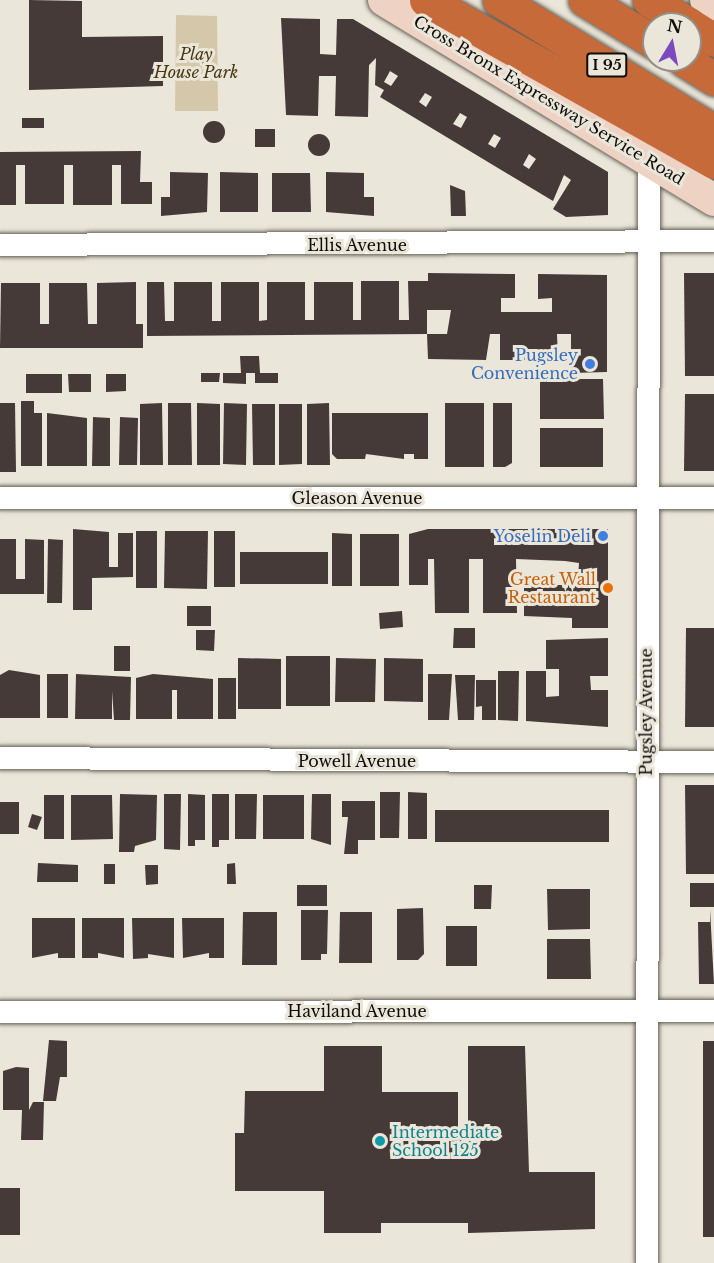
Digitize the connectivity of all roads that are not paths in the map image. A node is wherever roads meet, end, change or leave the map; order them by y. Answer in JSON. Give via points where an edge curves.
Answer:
{"nodes":[{"id":1,"x":384,"y":0,"type":"edge"},
{"id":2,"x":426,"y":0,"type":"edge"},
{"id":3,"x":499,"y":0,"type":"edge"},
{"id":4,"x":585,"y":0,"type":"edge"},
{"id":5,"x":649,"y":0,"type":"edge"},
{"id":6,"x":706,"y":0,"type":"edge"},
{"id":7,"x":714,"y":5,"type":"edge"},
{"id":8,"x":669,"y":12,"type":"edge"},
{"id":9,"x":642,"y":35,"type":"edge"},
{"id":10,"x":714,"y":131,"type":"edge"},
{"id":11,"x":649,"y":160,"type":"junction"},
{"id":12,"x":714,"y":162,"type":"edge"},
{"id":13,"x":714,"y":200,"type":"edge"},
{"id":14,"x":714,"y":241,"type":"edge"},
{"id":15,"x":646,"y":242,"type":"junction"},
{"id":16,"x":0,"y":246,"type":"edge"},
{"id":17,"x":0,"y":498,"type":"edge"},
{"id":18,"x":647,"y":498,"type":"junction"},
{"id":19,"x":714,"y":498,"type":"edge"},
{"id":20,"x":0,"y":758,"type":"edge"},
{"id":21,"x":714,"y":762,"type":"edge"},
{"id":22,"x":646,"y":763,"type":"junction"},
{"id":23,"x":647,"y":1011,"type":"junction"},
{"id":24,"x":714,"y":1011,"type":"edge"},
{"id":25,"x":0,"y":1012,"type":"edge"},
{"id":26,"x":647,"y":1263,"type":"edge"}],
"edges":[{"from":1,"to":11,"type":"main road","name":"Cross Bronx Expressway Service Road"},
{"from":2,"to":12,"type":"highway"},
{"from":3,"to":10,"type":"highway","number":"I 95"},
{"from":4,"to":9,"type":"highway","number":"I 95"},
{"from":5,"to":8,"type":"highway"},
{"from":6,"to":7,"type":"main road"},
{"from":11,"to":13,"type":"main road","name":"Cross Bronx Expressway Service Road"},
{"from":11,"to":15,"type":"street","name":"Pugsley Avenue"},
{"from":14,"to":15,"type":"street","name":"Ellis Avenue"},
{"from":15,"to":16,"type":"street","name":"Ellis Avenue"},
{"from":15,"to":18,"type":"street","name":"Pugsley Avenue"},
{"from":17,"to":18,"type":"street","name":"Gleason Avenue"},
{"from":18,"to":19,"type":"street","name":"Gleason Avenue"},
{"from":18,"to":22,"type":"street","name":"Pugsley Avenue"},
{"from":20,"to":22,"type":"street","name":"Powell Avenue"},
{"from":21,"to":22,"type":"street","name":"Powell Avenue"},
{"from":22,"to":23,"type":"street","name":"Pugsley Avenue"},
{"from":23,"to":24,"type":"street","name":"Haviland Avenue"},
{"from":23,"to":25,"type":"street","name":"Haviland Avenue"},
{"from":23,"to":26,"type":"street","name":"Pugsley Avenue"}]}
